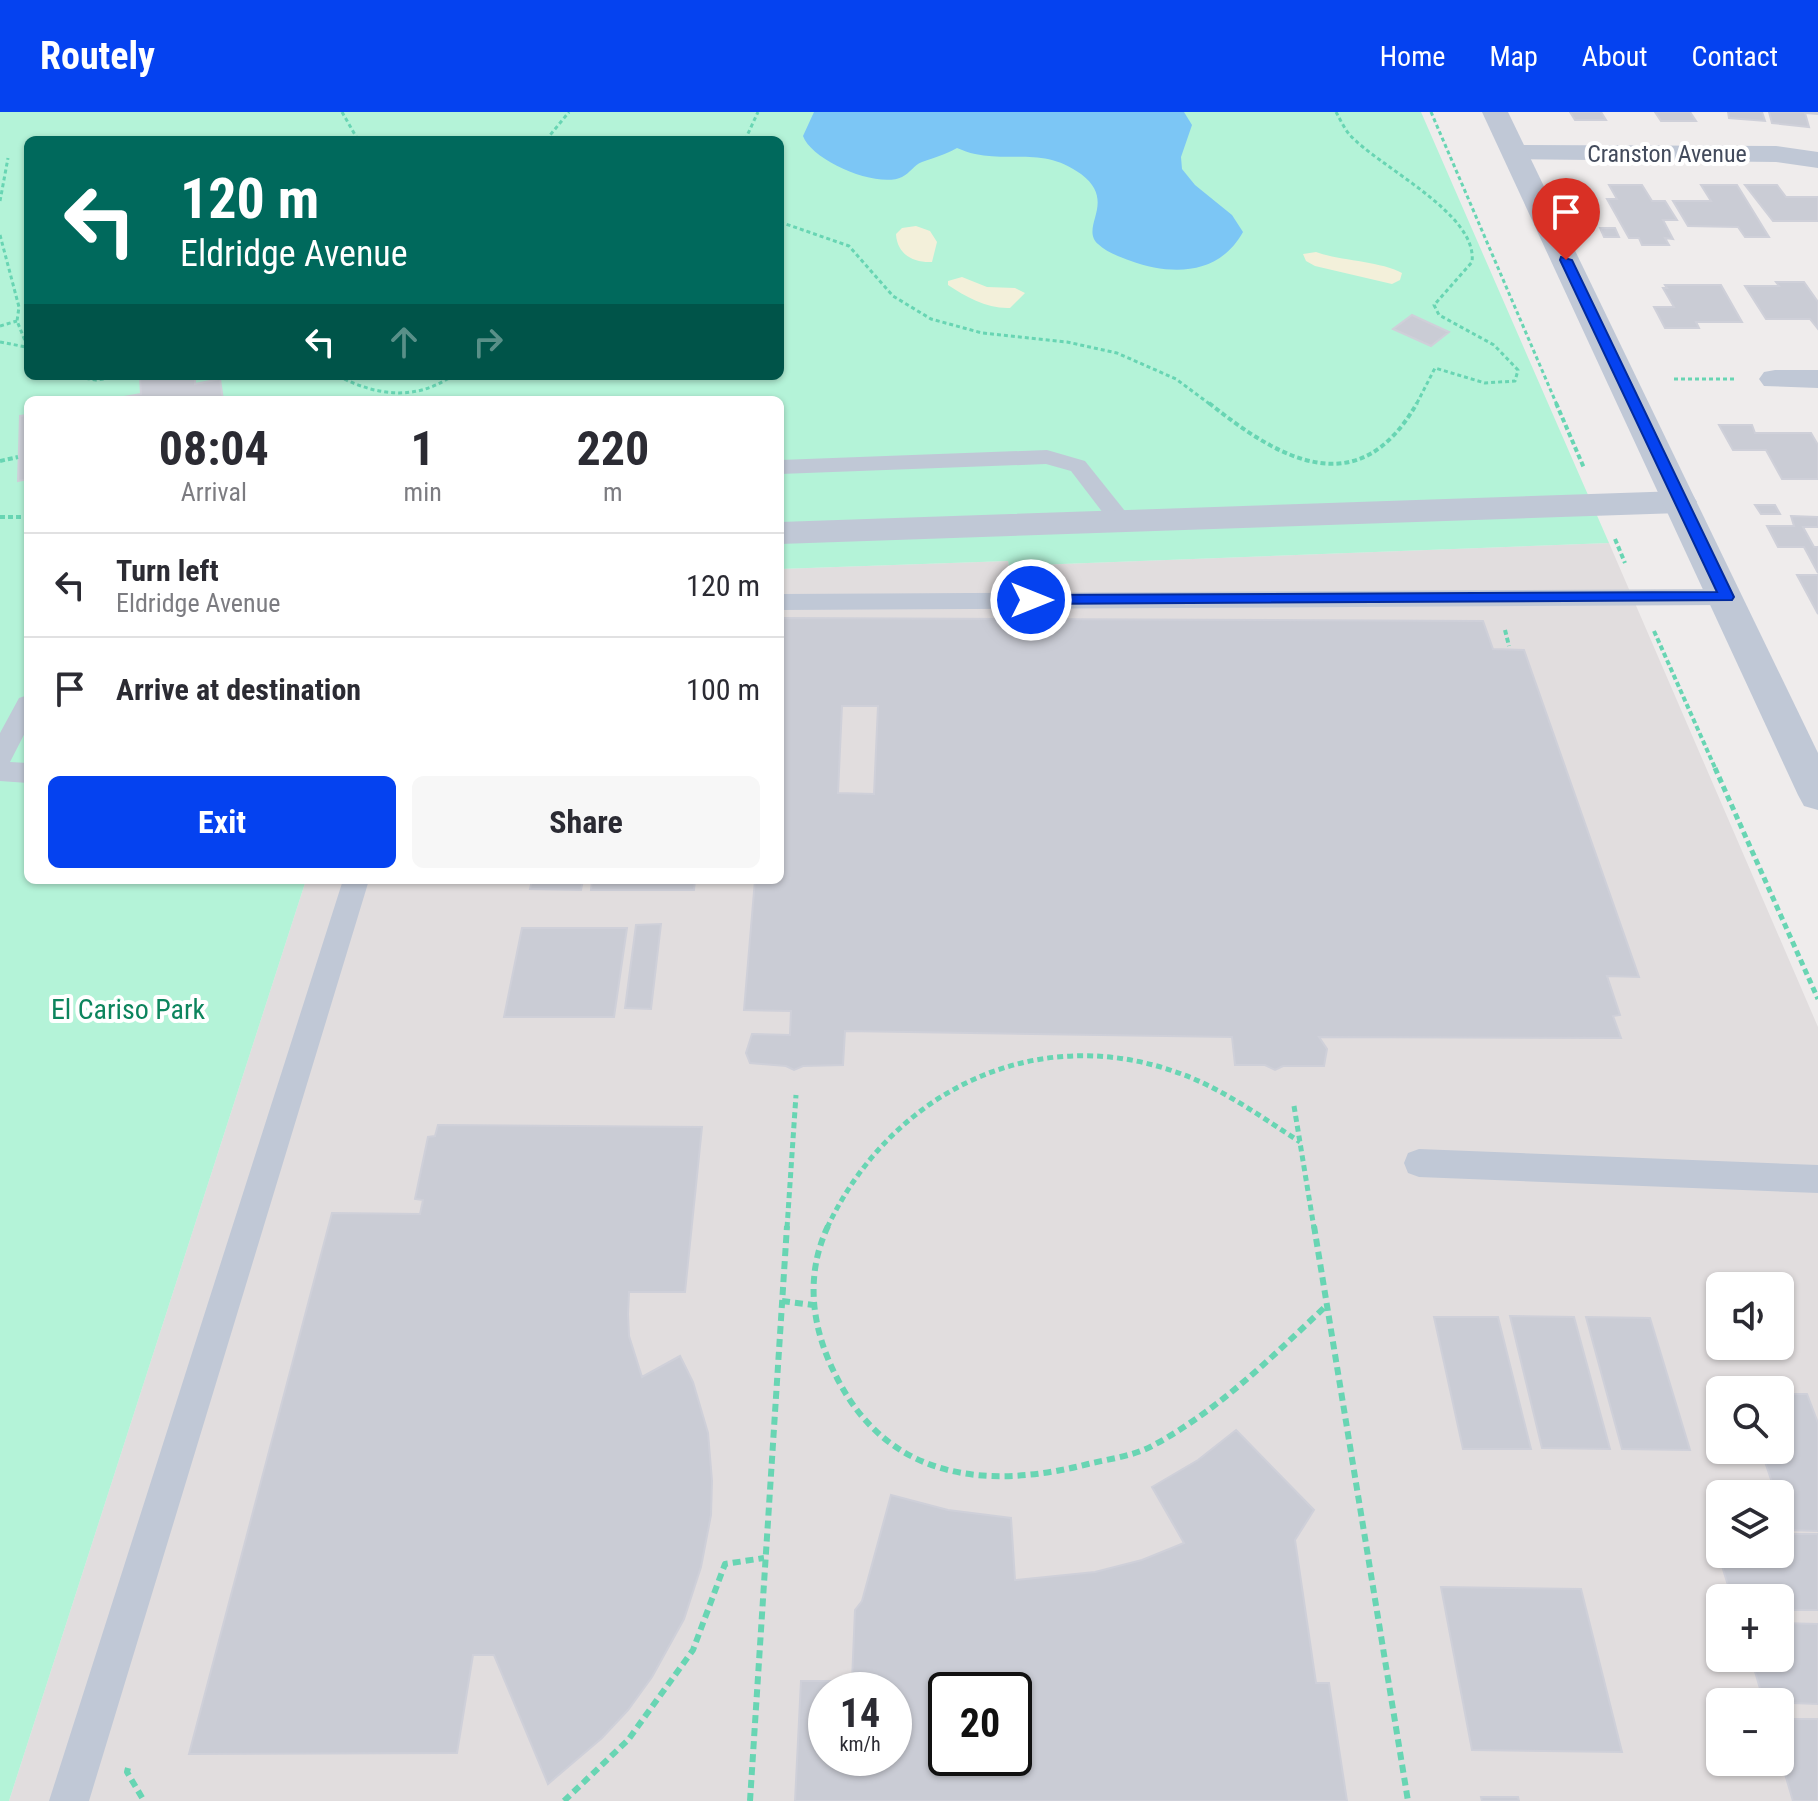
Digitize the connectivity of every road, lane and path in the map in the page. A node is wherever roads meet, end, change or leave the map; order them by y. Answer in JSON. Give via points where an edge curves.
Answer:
{"nodes":[{"id":1,"x":342,"y":112,"type":"edge"},
{"id":2,"x":569,"y":112,"type":"edge"},
{"id":3,"x":758,"y":112,"type":"edge"},
{"id":4,"x":1336,"y":112,"type":"edge"},
{"id":5,"x":1431,"y":112,"type":"edge"},
{"id":6,"x":1495,"y":112,"type":"edge"},
{"id":7,"x":356,"y":136,"type":"edge"},
{"id":8,"x":549,"y":136,"type":"edge"},
{"id":9,"x":747,"y":136,"type":"edge"},
{"id":10,"x":1515,"y":153,"type":"junction"},
{"id":11,"x":8,"y":158,"type":"dead end"},
{"id":12,"x":1818,"y":160,"type":"edge"},
{"id":13,"x":0,"y":201,"type":"edge"},
{"id":14,"x":784,"y":223,"type":"edge"},
{"id":15,"x":0,"y":235,"type":"edge"},
{"id":16,"x":17,"y":321,"type":"junction"},
{"id":17,"x":0,"y":326,"type":"edge"},
{"id":18,"x":24,"y":338,"type":"edge"},
{"id":19,"x":0,"y":342,"type":"edge"},
{"id":20,"x":24,"y":347,"type":"edge"},
{"id":21,"x":1674,"y":379,"type":"dead end"},
{"id":22,"x":1775,"y":379,"type":"joint"},
{"id":23,"x":1818,"y":379,"type":"edge"},
{"id":24,"x":345,"y":380,"type":"edge"},
{"id":25,"x":444,"y":380,"type":"edge"},
{"id":26,"x":18,"y":457,"type":"dead end"},
{"id":27,"x":0,"y":461,"type":"edge"},
{"id":28,"x":784,"y":467,"type":"edge"},
{"id":29,"x":1586,"y":473,"type":"dead end"},
{"id":30,"x":1680,"y":502,"type":"junction"},
{"id":31,"x":0,"y":517,"type":"edge"},
{"id":32,"x":24,"y":517,"type":"edge"},
{"id":33,"x":1121,"y":521,"type":"junction"},
{"id":34,"x":784,"y":533,"type":"edge"},
{"id":35,"x":1614,"y":538,"type":"dead end"},
{"id":36,"x":1639,"y":596,"type":"junction"},
{"id":37,"x":1727,"y":597,"type":"junction"},
{"id":38,"x":784,"y":602,"type":"edge"},
{"id":39,"x":24,"y":712,"type":"edge"},
{"id":40,"x":0,"y":757,"type":"edge"},
{"id":41,"x":0,"y":771,"type":"edge"},
{"id":42,"x":24,"y":773,"type":"edge"},
{"id":43,"x":1818,"y":795,"type":"edge"},
{"id":44,"x":355,"y":884,"type":"edge"},
{"id":45,"x":1818,"y":999,"type":"edge"},
{"id":46,"x":796,"y":1095,"type":"dead end"},
{"id":47,"x":1294,"y":1106,"type":"dead end"},
{"id":48,"x":1300,"y":1142,"type":"junction"},
{"id":49,"x":1419,"y":1163,"type":"dead end"},
{"id":50,"x":1818,"y":1179,"type":"edge"},
{"id":51,"x":782,"y":1301,"type":"junction"},
{"id":52,"x":813,"y":1305,"type":"junction"},
{"id":53,"x":1327,"y":1305,"type":"junction"},
{"id":54,"x":764,"y":1558,"type":"junction"},
{"id":55,"x":69,"y":1801,"type":"edge"},
{"id":56,"x":564,"y":1801,"type":"edge"},
{"id":57,"x":750,"y":1801,"type":"edge"},
{"id":58,"x":1408,"y":1801,"type":"edge"}],
"edges":[{"from":1,"to":7,"type":"path"},
{"from":2,"to":8,"type":"path"},
{"from":3,"to":9,"type":"path"},
{"from":4,"to":14,"type":"path","via":[[1349,134],[1457,220],[1472,262],[1434,305],[1439,315],[1494,345],[1518,370],[1515,381],[1500,386],[1435,368],[1403,429],[1376,453],[1358,459],[1319,462],[1268,449],[1205,396],[1124,356],[940,323],[894,298],[850,246]]},
{"from":5,"to":29,"type":"path"},
{"from":6,"to":10,"type":"street"},
{"from":10,"to":12,"type":"street","name":"Cranston Avenue","via":[[1776,154]]},
{"from":10,"to":30,"type":"street"},
{"from":11,"to":13,"type":"path"},
{"from":15,"to":16,"type":"path","via":[[19,307]]},
{"from":16,"to":17,"type":"path"},
{"from":16,"to":18,"type":"path"},
{"from":19,"to":20,"type":"path"},
{"from":21,"to":22,"type":"path"},
{"from":22,"to":23,"type":"street"},
{"from":24,"to":25,"type":"path","via":[[359,388],[401,395]]},
{"from":26,"to":27,"type":"path"},
{"from":28,"to":33,"type":"lane","via":[[1047,457],[1078,466]]},
{"from":30,"to":33,"type":"street"},
{"from":30,"to":37,"type":"street"},
{"from":31,"to":32,"type":"path"},
{"from":33,"to":34,"type":"street"},
{"from":35,"to":36,"type":"path"},
{"from":36,"to":37,"type":"lane"},
{"from":36,"to":38,"type":"lane"},
{"from":36,"to":45,"type":"path"},
{"from":37,"to":43,"type":"street"},
{"from":39,"to":40,"type":"lane"},
{"from":41,"to":42,"type":"lane"},
{"from":44,"to":55,"type":"lane"},
{"from":46,"to":51,"type":"path"},
{"from":47,"to":48,"type":"path"},
{"from":48,"to":52,"type":"path","via":[[1204,1083],[1132,1060],[1050,1059],[977,1076],[900,1126],[850,1183],[829,1225]]},
{"from":48,"to":53,"type":"path"},
{"from":49,"to":50,"type":"lane"},
{"from":51,"to":52,"type":"path"},
{"from":51,"to":54,"type":"path"},
{"from":52,"to":53,"type":"path","via":[[823,1351],[850,1401],[880,1433],[927,1466],[974,1476],[1054,1474],[1151,1447],[1264,1364]]},
{"from":53,"to":58,"type":"path"},
{"from":54,"to":56,"type":"path","via":[[725,1564],[693,1650],[628,1740]]},
{"from":54,"to":57,"type":"path"}]}
